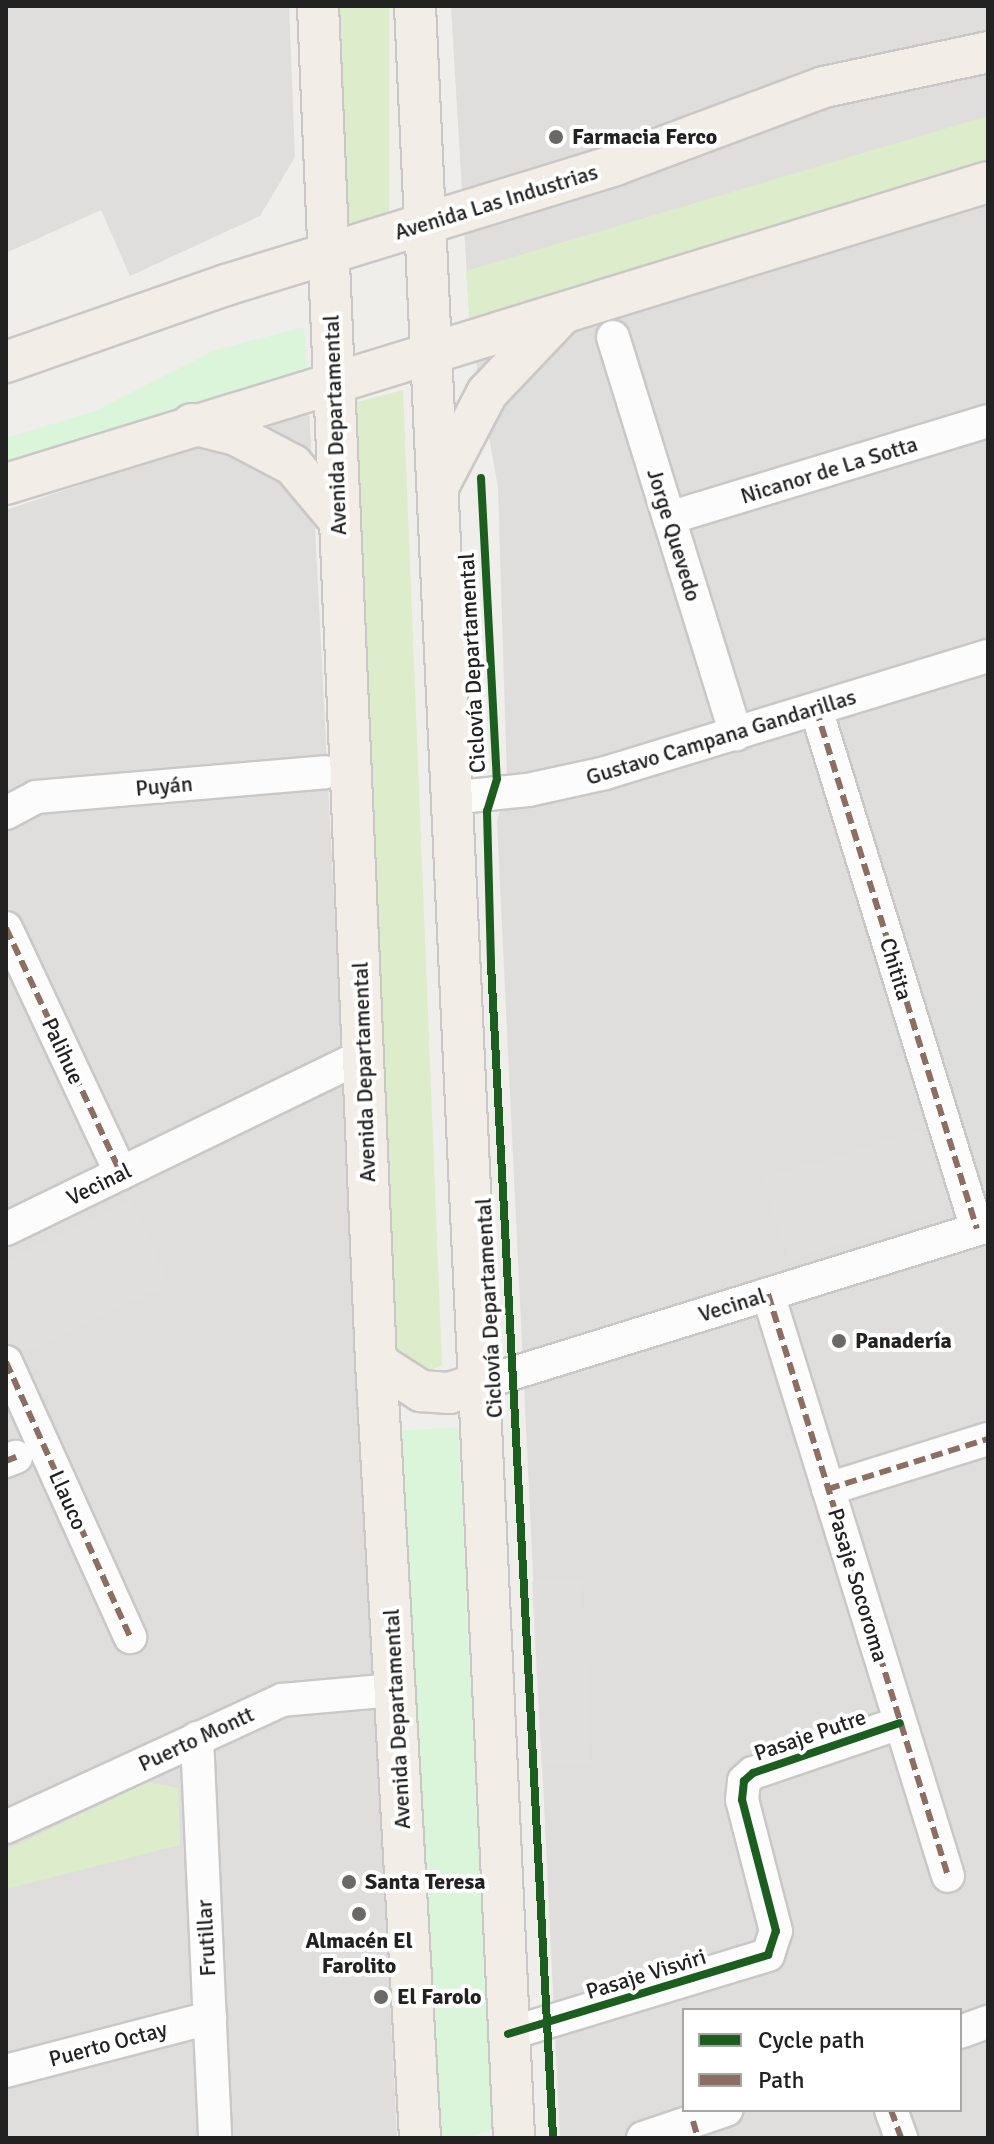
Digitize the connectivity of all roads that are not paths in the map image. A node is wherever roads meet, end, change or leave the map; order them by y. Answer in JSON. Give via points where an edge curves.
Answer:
{"nodes":[{"id":1,"x":318,"y":6,"type":"edge"},
{"id":2,"x":415,"y":6,"type":"edge"},
{"id":3,"x":988,"y":52,"type":"edge"},
{"id":4,"x":988,"y":182,"type":"edge"},
{"id":5,"x":424,"y":226,"type":"junction"},
{"id":6,"x":328,"y":253,"type":"junction"},
{"id":7,"x":569,"y":308,"type":"junction"},
{"id":8,"x":613,"y":337,"type":"dead end"},
{"id":9,"x":429,"y":351,"type":"junction"},
{"id":10,"x":6,"y":362,"type":"edge"},
{"id":11,"x":333,"y":381,"type":"junction"},
{"id":12,"x":988,"y":421,"type":"edge"},
{"id":13,"x":192,"y":424,"type":"junction"},
{"id":14,"x":6,"y":484,"type":"edge"},
{"id":15,"x":436,"y":493,"type":"junction"},
{"id":16,"x":669,"y":518,"type":"junction"},
{"id":17,"x":339,"y":520,"type":"junction"},
{"id":18,"x":988,"y":656,"type":"edge"},
{"id":19,"x":816,"y":709,"type":"junction"},
{"id":20,"x":736,"y":734,"type":"junction"},
{"id":21,"x":325,"y":772,"type":"dead end"},
{"id":22,"x":449,"y":798,"type":"junction"},
{"id":23,"x":6,"y":813,"type":"edge"},
{"id":24,"x":6,"y":928,"type":"edge"},
{"id":25,"x":364,"y":1055,"type":"junction"},
{"id":26,"x":121,"y":1173,"type":"junction"},
{"id":27,"x":982,"y":1228,"type":"edge"},
{"id":28,"x":6,"y":1229,"type":"edge"},
{"id":29,"x":768,"y":1294,"type":"junction"},
{"id":30,"x":6,"y":1362,"type":"edge"},
{"id":31,"x":376,"y":1362,"type":"junction"},
{"id":32,"x":475,"y":1385,"type":"junction"},
{"id":33,"x":988,"y":1439,"type":"edge"},
{"id":34,"x":828,"y":1489,"type":"junction"},
{"id":35,"x":130,"y":1637,"type":"dead end"},
{"id":36,"x":395,"y":1690,"type":"junction"},
{"id":37,"x":900,"y":1723,"type":"junction"},
{"id":38,"x":197,"y":1738,"type":"junction"},
{"id":39,"x":6,"y":1827,"type":"edge"},
{"id":40,"x":948,"y":1876,"type":"dead end"},
{"id":41,"x":776,"y":1931,"type":"joint"},
{"id":42,"x":210,"y":2018,"type":"junction"},
{"id":43,"x":988,"y":2022,"type":"edge"},
{"id":44,"x":962,"y":2031,"type":"edge"},
{"id":45,"x":508,"y":2034,"type":"junction"},
{"id":46,"x":6,"y":2071,"type":"edge"},
{"id":47,"x":723,"y":2112,"type":"edge"},
{"id":48,"x":892,"y":2112,"type":"edge"},
{"id":49,"x":696,"y":2130,"type":"edge"},
{"id":50,"x":215,"y":2138,"type":"edge"},
{"id":51,"x":420,"y":2138,"type":"edge"},
{"id":52,"x":514,"y":2138,"type":"edge"},
{"id":53,"x":643,"y":2138,"type":"edge"},
{"id":54,"x":901,"y":2138,"type":"edge"}],
"edges":[{"from":1,"to":6,"type":"main road","name":"Avenida Departamental"},
{"from":2,"to":5,"type":"main road"},
{"from":3,"to":5,"type":"main road","name":"Avenida Las Industrias","via":[[837,83],[644,156]]},
{"from":4,"to":7,"type":"main road"},
{"from":5,"to":6,"type":"main road","name":"Avenida Las Industrias"},
{"from":5,"to":9,"type":"main road"},
{"from":6,"to":10,"type":"main road","name":"Avenida Las Industrias"},
{"from":6,"to":11,"type":"main road","name":"Avenida Departamental"},
{"from":7,"to":9,"type":"main road"},
{"from":7,"to":15,"type":"main road","via":[[487,393]]},
{"from":8,"to":16,"type":"street","name":"Jorge Quevedo"},
{"from":9,"to":11,"type":"main road"},
{"from":9,"to":15,"type":"main road"},
{"from":11,"to":13,"type":"main road"},
{"from":11,"to":17,"type":"main road","name":"Avenida Departamental"},
{"from":12,"to":16,"type":"street","name":"Nicanor de La Sotta"},
{"from":13,"to":14,"type":"main road"},
{"from":13,"to":17,"type":"main road","via":[[236,435],[293,465]]},
{"from":15,"to":22,"type":"main road"},
{"from":16,"to":20,"type":"street","name":"Jorge Quevedo"},
{"from":17,"to":25,"type":"main road","name":"Avenida Departamental"},
{"from":18,"to":19,"type":"street","name":"Gustavo Campana Gandarillas"},
{"from":19,"to":20,"type":"street","name":"Gustavo Campana Gandarillas"},
{"from":19,"to":27,"type":"street","name":"Chitita"},
{"from":20,"to":22,"type":"street","name":"Gustavo Campana Gandarillas","via":[[569,782]]},
{"from":21,"to":23,"type":"street","name":"Puyán","via":[[36,797]]},
{"from":22,"to":32,"type":"main road"},
{"from":24,"to":26,"type":"street","name":"Palihue"},
{"from":25,"to":26,"type":"street","name":"Vecinal"},
{"from":25,"to":31,"type":"main road","name":"Avenida Departamental"},
{"from":26,"to":28,"type":"street","name":"Vecinal"},
{"from":27,"to":29,"type":"street","name":"Vecinal"},
{"from":29,"to":32,"type":"street","name":"Vecinal"},
{"from":29,"to":34,"type":"street","name":"Pasaje Socoroma"},
{"from":30,"to":35,"type":"street","name":"Llauco"},
{"from":31,"to":32,"type":"main road","via":[[421,1391],[449,1393]]},
{"from":31,"to":36,"type":"main road","name":"Avenida Departamental"},
{"from":32,"to":45,"type":"main road"},
{"from":33,"to":34,"type":"street"},
{"from":34,"to":37,"type":"street","name":"Pasaje Socoroma"},
{"from":36,"to":38,"type":"street","name":"Puerto Montt","via":[[296,1696]]},
{"from":36,"to":51,"type":"main road","name":"Avenida Departamental"},
{"from":37,"to":40,"type":"street","name":"Pasaje Socoroma"},
{"from":37,"to":41,"type":"street","name":"Pasaje Putre","via":[[753,1773],[744,1781],[742,1800]]},
{"from":38,"to":39,"type":"street","name":"Puerto Montt"},
{"from":38,"to":42,"type":"street","name":"Frutillar"},
{"from":41,"to":45,"type":"street","name":"Pasaje Visviri","via":[[774,1948],[760,1959]]},
{"from":42,"to":46,"type":"street","name":"Puerto Octay"},
{"from":42,"to":50,"type":"street","name":"Frutillar"},
{"from":43,"to":44,"type":"street"},
{"from":45,"to":52,"type":"main road"},
{"from":47,"to":49,"type":"street"},
{"from":48,"to":54,"type":"street"},
{"from":49,"to":53,"type":"street"}]}
